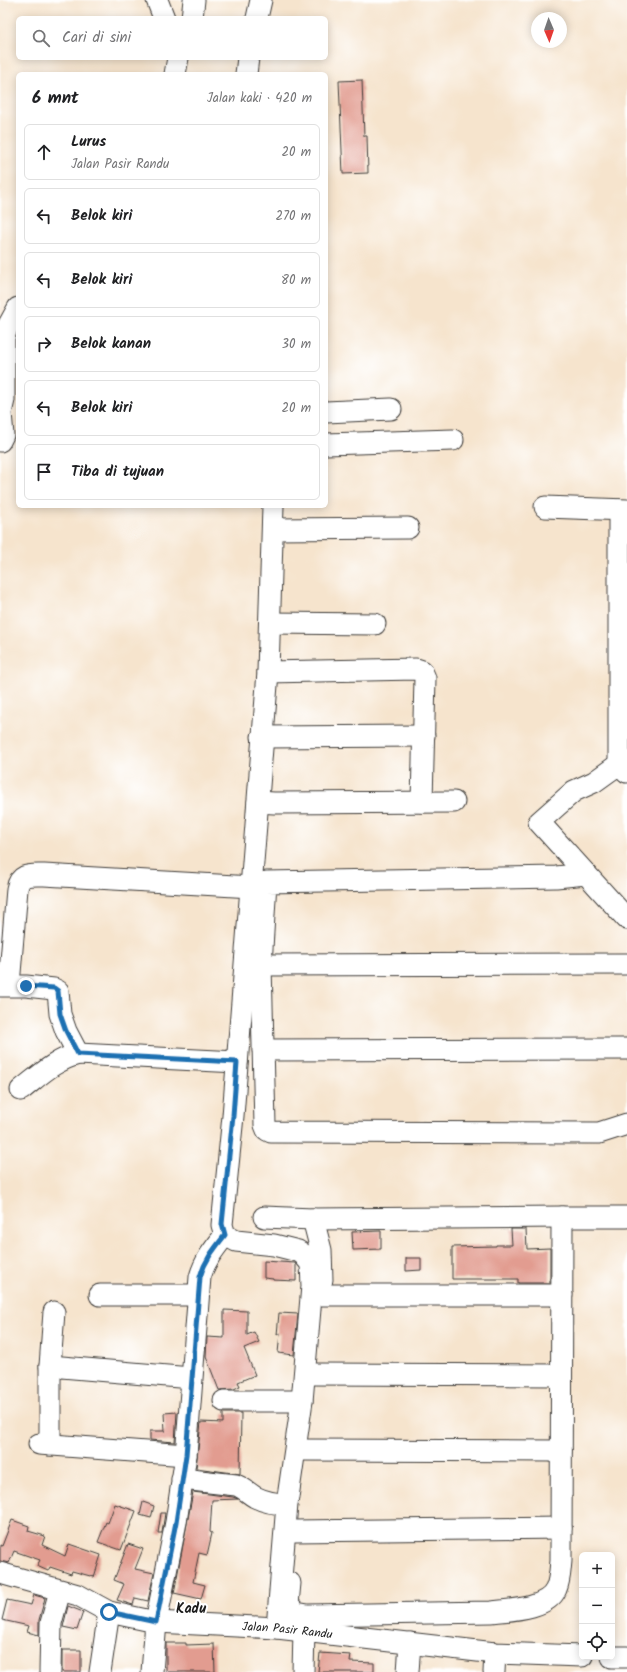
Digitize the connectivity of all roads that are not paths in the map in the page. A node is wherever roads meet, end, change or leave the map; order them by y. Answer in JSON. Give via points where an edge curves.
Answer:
{"nodes":[{"id":1,"x":157,"y":0,"type":"edge"},
{"id":2,"x":194,"y":0,"type":"edge"},
{"id":3,"x":261,"y":0,"type":"edge"},
{"id":4,"x":163,"y":16,"type":"edge"},
{"id":5,"x":192,"y":16,"type":"edge"},
{"id":6,"x":257,"y":16,"type":"edge"},
{"id":7,"x":178,"y":60,"type":"edge"},
{"id":8,"x":248,"y":60,"type":"edge"},
{"id":9,"x":175,"y":72,"type":"edge"},
{"id":10,"x":246,"y":72,"type":"edge"},
{"id":11,"x":16,"y":311,"type":"edge"},
{"id":12,"x":4,"y":328,"type":"edge"},
{"id":13,"x":11,"y":400,"type":"edge"},
{"id":14,"x":391,"y":409,"type":"dead end"},
{"id":15,"x":328,"y":412,"type":"edge"},
{"id":16,"x":453,"y":440,"type":"dead end"},
{"id":17,"x":0,"y":441,"type":"edge"},
{"id":18,"x":328,"y":444,"type":"edge"},
{"id":19,"x":545,"y":507,"type":"dead end"},
{"id":20,"x":273,"y":508,"type":"edge"},
{"id":21,"x":623,"y":510,"type":"edge"},
{"id":22,"x":408,"y":528,"type":"dead end"},
{"id":23,"x":273,"y":529,"type":"junction"},
{"id":24,"x":270,"y":623,"type":"junction"},
{"id":25,"x":375,"y":624,"type":"dead end"},
{"id":26,"x":268,"y":672,"type":"junction"},
{"id":27,"x":424,"y":736,"type":"junction"},
{"id":28,"x":262,"y":737,"type":"junction"},
{"id":29,"x":623,"y":768,"type":"edge"},
{"id":30,"x":258,"y":802,"type":"junction"},
{"id":31,"x":422,"y":802,"type":"junction"},
{"id":32,"x":454,"y":802,"type":"dead end"},
{"id":33,"x":586,"y":874,"type":"junction"},
{"id":34,"x":252,"y":887,"type":"junction"},
{"id":35,"x":627,"y":919,"type":"edge"},
{"id":36,"x":627,"y":964,"type":"edge"},
{"id":37,"x":261,"y":965,"type":"junction"},
{"id":38,"x":5,"y":985,"type":"edge"},
{"id":39,"x":627,"y":1049,"type":"edge"},
{"id":40,"x":263,"y":1050,"type":"junction"},
{"id":41,"x":78,"y":1054,"type":"junction"},
{"id":42,"x":237,"y":1062,"type":"junction"},
{"id":43,"x":21,"y":1090,"type":"dead end"},
{"id":44,"x":627,"y":1124,"type":"edge"},
{"id":45,"x":264,"y":1217,"type":"dead end"},
{"id":46,"x":562,"y":1217,"type":"junction"},
{"id":47,"x":627,"y":1217,"type":"edge"},
{"id":48,"x":313,"y":1220,"type":"junction"},
{"id":49,"x":225,"y":1235,"type":"junction"},
{"id":50,"x":100,"y":1295,"type":"dead end"},
{"id":51,"x":198,"y":1295,"type":"junction"},
{"id":52,"x":322,"y":1295,"type":"junction"},
{"id":53,"x":562,"y":1295,"type":"junction"},
{"id":54,"x":54,"y":1312,"type":"dead end"},
{"id":55,"x":50,"y":1366,"type":"junction"},
{"id":56,"x":312,"y":1374,"type":"junction"},
{"id":57,"x":561,"y":1375,"type":"junction"},
{"id":58,"x":191,"y":1378,"type":"junction"},
{"id":59,"x":224,"y":1401,"type":"dead end"},
{"id":60,"x":302,"y":1401,"type":"junction"},
{"id":61,"x":303,"y":1450,"type":"junction"},
{"id":62,"x":561,"y":1451,"type":"junction"},
{"id":63,"x":186,"y":1455,"type":"junction"},
{"id":64,"x":182,"y":1479,"type":"junction"},
{"id":65,"x":287,"y":1504,"type":"junction"},
{"id":66,"x":561,"y":1528,"type":"junction"},
{"id":67,"x":294,"y":1531,"type":"junction"},
{"id":68,"x":0,"y":1573,"type":"edge"},
{"id":69,"x":60,"y":1590,"type":"junction"},
{"id":70,"x":109,"y":1612,"type":"junction"},
{"id":71,"x":156,"y":1622,"type":"junction"},
{"id":72,"x":277,"y":1628,"type":"junction"},
{"id":73,"x":304,"y":1631,"type":"junction"},
{"id":74,"x":410,"y":1643,"type":"junction"},
{"id":75,"x":579,"y":1656,"type":"edge"},
{"id":76,"x":615,"y":1657,"type":"edge"},
{"id":77,"x":627,"y":1657,"type":"edge"},
{"id":78,"x":495,"y":1662,"type":"edge"},
{"id":79,"x":50,"y":1672,"type":"edge"},
{"id":80,"x":100,"y":1672,"type":"edge"},
{"id":81,"x":152,"y":1672,"type":"edge"},
{"id":82,"x":303,"y":1672,"type":"edge"},
{"id":83,"x":408,"y":1672,"type":"edge"}],
"edges":[{"from":1,"to":4,"type":"street"},
{"from":2,"to":5,"type":"street"},
{"from":3,"to":6,"type":"street"},
{"from":7,"to":9,"type":"street"},
{"from":8,"to":10,"type":"street"},
{"from":11,"to":12,"type":"street"},
{"from":12,"to":13,"type":"street"},
{"from":13,"to":17,"type":"street","via":[[1,413],[3,435]]},
{"from":14,"to":15,"type":"street"},
{"from":16,"to":18,"type":"street"},
{"from":19,"to":21,"type":"street"},
{"from":20,"to":23,"type":"street"},
{"from":21,"to":29,"type":"street"},
{"from":22,"to":23,"type":"street"},
{"from":23,"to":24,"type":"street"},
{"from":24,"to":25,"type":"street"},
{"from":24,"to":26,"type":"street"},
{"from":26,"to":27,"type":"street","via":[[416,669],[422,671],[425,678]]},
{"from":26,"to":28,"type":"street"},
{"from":27,"to":28,"type":"street"},
{"from":27,"to":31,"type":"street"},
{"from":28,"to":30,"type":"street"},
{"from":29,"to":33,"type":"street","via":[[574,791],[539,822]]},
{"from":30,"to":31,"type":"street"},
{"from":30,"to":34,"type":"street"},
{"from":31,"to":32,"type":"street"},
{"from":33,"to":35,"type":"street"},
{"from":33,"to":37,"type":"street","via":[[556,877],[266,882]]},
{"from":34,"to":38,"type":"street","via":[[44,875],[22,877],[19,882]]},
{"from":34,"to":42,"type":"street"},
{"from":36,"to":37,"type":"street"},
{"from":37,"to":40,"type":"street"},
{"from":38,"to":41,"type":"street","via":[[54,988],[58,991],[60,1014]]},
{"from":39,"to":40,"type":"street"},
{"from":40,"to":44,"type":"street","via":[[264,1125],[271,1132],[599,1133]]},
{"from":41,"to":42,"type":"street"},
{"from":41,"to":43,"type":"street","via":[[54,1064]]},
{"from":42,"to":49,"type":"street","via":[[222,1224]]},
{"from":45,"to":48,"type":"street"},
{"from":46,"to":47,"type":"street"},
{"from":46,"to":48,"type":"street"},
{"from":46,"to":53,"type":"street"},
{"from":48,"to":52,"type":"street","via":[[321,1250]]},
{"from":49,"to":51,"type":"street","via":[[204,1264]]},
{"from":49,"to":60,"type":"street","via":[[236,1241],[274,1245],[298,1251],[311,1264],[312,1286]]},
{"from":50,"to":51,"type":"street"},
{"from":51,"to":58,"type":"street"},
{"from":52,"to":53,"type":"street"},
{"from":52,"to":56,"type":"street"},
{"from":53,"to":57,"type":"street"},
{"from":54,"to":55,"type":"street"},
{"from":55,"to":58,"type":"street"},
{"from":55,"to":63,"type":"street","via":[[45,1445]]},
{"from":56,"to":57,"type":"street"},
{"from":56,"to":61,"type":"street"},
{"from":57,"to":62,"type":"street"},
{"from":58,"to":63,"type":"street"},
{"from":59,"to":60,"type":"street"},
{"from":60,"to":65,"type":"street"},
{"from":61,"to":62,"type":"street"},
{"from":61,"to":67,"type":"street"},
{"from":62,"to":66,"type":"street"},
{"from":63,"to":64,"type":"street"},
{"from":64,"to":65,"type":"street","via":[[236,1485],[262,1500],[274,1504]]},
{"from":64,"to":71,"type":"street"},
{"from":65,"to":72,"type":"street"},
{"from":66,"to":67,"type":"street"},
{"from":66,"to":67,"type":"street","via":[[560,1574],[556,1590],[550,1598],[537,1605],[491,1612],[308,1616],[296,1613],[288,1604]]},
{"from":68,"to":69,"type":"street","name":"Jalan Pasir Randu"},
{"from":69,"to":70,"type":"street","name":"Jalan Pasir Randu","via":[[78,1595]]},
{"from":69,"to":79,"type":"street","via":[[51,1623]]},
{"from":70,"to":71,"type":"street","name":"Jalan Pasir Randu"},
{"from":70,"to":80,"type":"street"},
{"from":71,"to":72,"type":"street","name":"Jalan Pasir Randu"},
{"from":71,"to":81,"type":"street"},
{"from":72,"to":73,"type":"street","name":"Jalan Pasir Randu"},
{"from":73,"to":74,"type":"street","name":"Jalan Pasir Randu"},
{"from":73,"to":82,"type":"street"},
{"from":74,"to":78,"type":"street","name":"Jalan Pasir Randu"},
{"from":74,"to":83,"type":"street"},
{"from":75,"to":78,"type":"street","name":"Jalan Pasir Randu"},
{"from":76,"to":77,"type":"street"}]}
